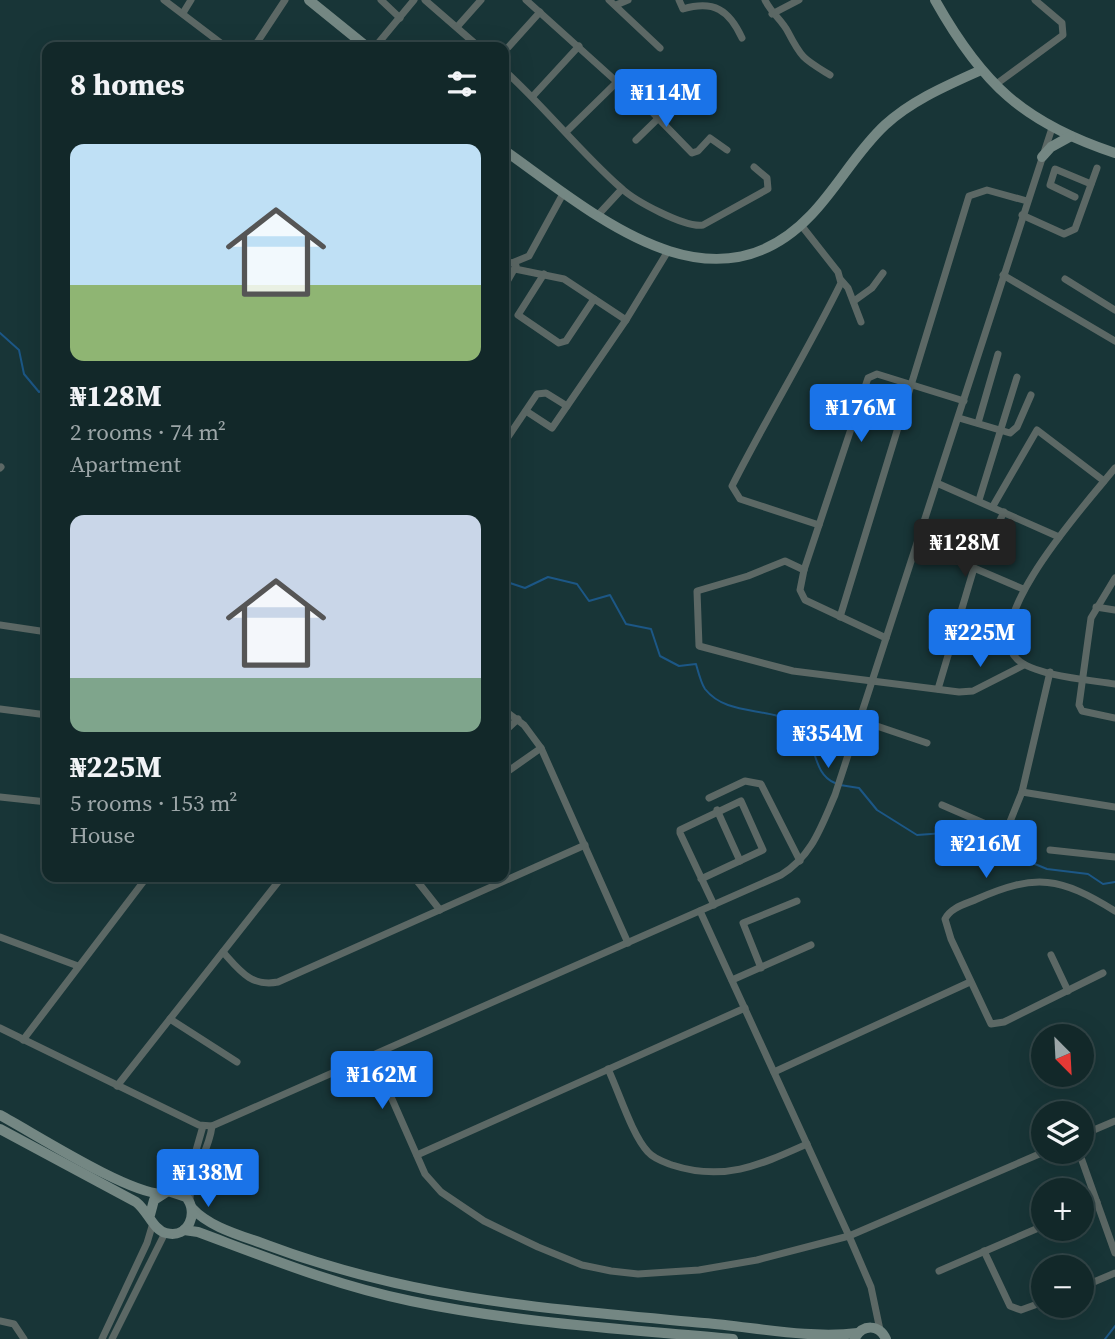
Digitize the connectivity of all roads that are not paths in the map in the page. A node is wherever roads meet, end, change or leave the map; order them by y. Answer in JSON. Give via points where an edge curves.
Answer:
{"nodes":[{"id":1,"x":164,"y":0,"type":"edge"},
{"id":2,"x":191,"y":0,"type":"edge"},
{"id":3,"x":285,"y":0,"type":"edge"},
{"id":4,"x":309,"y":0,"type":"edge"},
{"id":5,"x":381,"y":0,"type":"edge"},
{"id":6,"x":414,"y":0,"type":"edge"},
{"id":7,"x":425,"y":0,"type":"edge"},
{"id":8,"x":481,"y":0,"type":"edge"},
{"id":9,"x":526,"y":0,"type":"edge"},
{"id":10,"x":628,"y":0,"type":"edge"},
{"id":11,"x":679,"y":0,"type":"edge"},
{"id":12,"x":765,"y":0,"type":"edge"},
{"id":13,"x":799,"y":0,"type":"edge"},
{"id":14,"x":935,"y":0,"type":"edge"},
{"id":15,"x":1040,"y":1,"type":"edge"},
{"id":16,"x":613,"y":3,"type":"edge"},
{"id":17,"x":540,"y":12,"type":"junction"},
{"id":18,"x":183,"y":13,"type":"junction"},
{"id":19,"x":772,"y":14,"type":"junction"},
{"id":20,"x":400,"y":18,"type":"junction"},
{"id":21,"x":457,"y":27,"type":"junction"},
{"id":22,"x":742,"y":38,"type":"dead end"},
{"id":23,"x":220,"y":42,"type":"edge"},
{"id":24,"x":257,"y":42,"type":"edge"},
{"id":25,"x":361,"y":42,"type":"edge"},
{"id":26,"x":379,"y":42,"type":"edge"},
{"id":27,"x":474,"y":42,"type":"edge"},
{"id":28,"x":509,"y":46,"type":"edge"},
{"id":29,"x":579,"y":46,"type":"junction"},
{"id":30,"x":660,"y":48,"type":"dead end"},
{"id":31,"x":981,"y":70,"type":"junction"},
{"id":32,"x":509,"y":74,"type":"edge"},
{"id":33,"x":830,"y":75,"type":"dead end"},
{"id":34,"x":617,"y":82,"type":"junction"},
{"id":35,"x":996,"y":85,"type":"junction"},
{"id":36,"x":533,"y":96,"type":"junction"},
{"id":37,"x":678,"y":99,"type":"dead end"},
{"id":38,"x":658,"y":118,"type":"junction"},
{"id":39,"x":1052,"y":128,"type":"junction"},
{"id":40,"x":567,"y":131,"type":"junction"},
{"id":41,"x":1071,"y":136,"type":"junction"},
{"id":42,"x":636,"y":140,"type":"dead end"},
{"id":43,"x":727,"y":150,"type":"dead end"},
{"id":44,"x":1115,"y":153,"type":"edge"},
{"id":45,"x":509,"y":154,"type":"edge"},
{"id":46,"x":1042,"y":157,"type":"junction"},
{"id":47,"x":754,"y":167,"type":"dead end"},
{"id":48,"x":1097,"y":168,"type":"dead end"},
{"id":49,"x":1091,"y":184,"type":"junction"},
{"id":50,"x":622,"y":189,"type":"junction"},
{"id":51,"x":564,"y":192,"type":"junction"},
{"id":52,"x":1075,"y":197,"type":"dead end"},
{"id":53,"x":1027,"y":201,"type":"junction"},
{"id":54,"x":1023,"y":215,"type":"junction"},
{"id":55,"x":597,"y":216,"type":"junction"},
{"id":56,"x":800,"y":225,"type":"junction"},
{"id":57,"x":668,"y":251,"type":"junction"},
{"id":58,"x":509,"y":262,"type":"edge"},
{"id":59,"x":517,"y":266,"type":"junction"},
{"id":60,"x":883,"y":273,"type":"dead end"},
{"id":61,"x":544,"y":274,"type":"junction"},
{"id":62,"x":1003,"y":275,"type":"junction"},
{"id":63,"x":509,"y":279,"type":"edge"},
{"id":64,"x":841,"y":279,"type":"junction"},
{"id":65,"x":1065,"y":279,"type":"dead end"},
{"id":66,"x":594,"y":299,"type":"junction"},
{"id":67,"x":854,"y":301,"type":"junction"},
{"id":68,"x":1115,"y":310,"type":"edge"},
{"id":69,"x":626,"y":320,"type":"junction"},
{"id":70,"x":861,"y":322,"type":"dead end"},
{"id":71,"x":1115,"y":341,"type":"edge"},
{"id":72,"x":998,"y":354,"type":"dead end"},
{"id":73,"x":1017,"y":377,"type":"dead end"},
{"id":74,"x":913,"y":385,"type":"junction"},
{"id":75,"x":1031,"y":395,"type":"dead end"},
{"id":76,"x":964,"y":401,"type":"junction"},
{"id":77,"x":567,"y":406,"type":"junction"},
{"id":78,"x":526,"y":411,"type":"junction"},
{"id":79,"x":959,"y":418,"type":"junction"},
{"id":80,"x":978,"y":424,"type":"junction"},
{"id":81,"x":1001,"y":430,"type":"junction"},
{"id":82,"x":509,"y":436,"type":"edge"},
{"id":83,"x":1115,"y":468,"type":"edge"},
{"id":84,"x":1104,"y":481,"type":"junction"},
{"id":85,"x":939,"y":484,"type":"junction"},
{"id":86,"x":979,"y":500,"type":"junction"},
{"id":87,"x":993,"y":506,"type":"junction"},
{"id":88,"x":1004,"y":512,"type":"junction"},
{"id":89,"x":819,"y":525,"type":"junction"},
{"id":90,"x":1059,"y":537,"type":"junction"},
{"id":91,"x":918,"y":544,"type":"junction"},
{"id":92,"x":984,"y":552,"type":"dead end"},
{"id":93,"x":974,"y":568,"type":"junction"},
{"id":94,"x":804,"y":570,"type":"junction"},
{"id":95,"x":1115,"y":578,"type":"edge"},
{"id":96,"x":1023,"y":589,"type":"junction"},
{"id":97,"x":1096,"y":607,"type":"junction"},
{"id":98,"x":1115,"y":610,"type":"edge"},
{"id":99,"x":840,"y":617,"type":"junction"},
{"id":100,"x":0,"y":625,"type":"edge"},
{"id":101,"x":42,"y":631,"type":"edge"},
{"id":102,"x":886,"y":638,"type":"junction"},
{"id":103,"x":1024,"y":665,"type":"junction"},
{"id":104,"x":1050,"y":673,"type":"junction"},
{"id":105,"x":1083,"y":679,"type":"junction"},
{"id":106,"x":873,"y":680,"type":"junction"},
{"id":107,"x":1115,"y":684,"type":"edge"},
{"id":108,"x":938,"y":689,"type":"junction"},
{"id":109,"x":0,"y":709,"type":"edge"},
{"id":110,"x":509,"y":713,"type":"edge"},
{"id":111,"x":42,"y":714,"type":"edge"},
{"id":112,"x":1115,"y":718,"type":"edge"},
{"id":113,"x":518,"y":719,"type":"junction"},
{"id":114,"x":859,"y":720,"type":"junction"},
{"id":115,"x":509,"y":727,"type":"edge"},
{"id":116,"x":927,"y":743,"type":"dead end"},
{"id":117,"x":541,"y":748,"type":"junction"},
{"id":118,"x":509,"y":770,"type":"edge"},
{"id":119,"x":1022,"y":792,"type":"junction"},
{"id":120,"x":0,"y":797,"type":"edge"},
{"id":121,"x":709,"y":798,"type":"dead end"},
{"id":122,"x":42,"y":801,"type":"edge"},
{"id":123,"x":942,"y":805,"type":"dead end"},
{"id":124,"x":1115,"y":807,"type":"edge"},
{"id":125,"x":717,"y":810,"type":"junction"},
{"id":126,"x":585,"y":845,"type":"junction"},
{"id":127,"x":1050,"y":850,"type":"dead end"},
{"id":128,"x":1115,"y":857,"type":"edge"},
{"id":129,"x":740,"y":861,"type":"junction"},
{"id":130,"x":800,"y":861,"type":"junction"},
{"id":131,"x":509,"y":879,"type":"edge"},
{"id":132,"x":701,"y":879,"type":"junction"},
{"id":133,"x":143,"y":882,"type":"edge"},
{"id":134,"x":278,"y":882,"type":"edge"},
{"id":135,"x":418,"y":882,"type":"edge"},
{"id":136,"x":502,"y":882,"type":"edge"},
{"id":137,"x":797,"y":901,"type":"dead end"},
{"id":138,"x":714,"y":905,"type":"junction"},
{"id":139,"x":440,"y":910,"type":"junction"},
{"id":140,"x":700,"y":911,"type":"junction"},
{"id":141,"x":1115,"y":911,"type":"edge"},
{"id":142,"x":0,"y":937,"type":"edge"},
{"id":143,"x":628,"y":943,"type":"junction"},
{"id":144,"x":811,"y":945,"type":"dead end"},
{"id":145,"x":223,"y":952,"type":"junction"},
{"id":146,"x":1051,"y":955,"type":"dead end"},
{"id":147,"x":78,"y":966,"type":"junction"},
{"id":148,"x":761,"y":968,"type":"junction"},
{"id":149,"x":1103,"y":973,"type":"dead end"},
{"id":150,"x":732,"y":980,"type":"junction"},
{"id":151,"x":970,"y":982,"type":"junction"},
{"id":152,"x":1068,"y":990,"type":"junction"},
{"id":153,"x":745,"y":1008,"type":"junction"},
{"id":154,"x":170,"y":1019,"type":"junction"},
{"id":155,"x":0,"y":1028,"type":"edge"},
{"id":156,"x":23,"y":1040,"type":"junction"},
{"id":157,"x":373,"y":1056,"type":"junction"},
{"id":158,"x":236,"y":1062,"type":"dead end"},
{"id":159,"x":608,"y":1069,"type":"junction"},
{"id":160,"x":774,"y":1072,"type":"junction"},
{"id":161,"x":117,"y":1086,"type":"junction"},
{"id":162,"x":0,"y":1115,"type":"edge"},
{"id":163,"x":1115,"y":1121,"type":"edge"},
{"id":164,"x":208,"y":1126,"type":"junction"},
{"id":165,"x":0,"y":1129,"type":"edge"},
{"id":166,"x":1094,"y":1130,"type":"edge"},
{"id":167,"x":807,"y":1144,"type":"junction"},
{"id":168,"x":417,"y":1155,"type":"junction"},
{"id":169,"x":1031,"y":1158,"type":"edge"},
{"id":170,"x":1083,"y":1164,"type":"edge"},
{"id":171,"x":165,"y":1193,"type":"junction"},
{"id":172,"x":1097,"y":1202,"type":"junction"},
{"id":173,"x":1094,"y":1203,"type":"edge"},
{"id":174,"x":191,"y":1204,"type":"junction"},
{"id":175,"x":152,"y":1219,"type":"junction"},
{"id":176,"x":184,"y":1230,"type":"junction"},
{"id":177,"x":1031,"y":1231,"type":"edge"},
{"id":178,"x":165,"y":1233,"type":"junction"},
{"id":179,"x":849,"y":1236,"type":"junction"},
{"id":180,"x":984,"y":1251,"type":"junction"},
{"id":181,"x":1115,"y":1253,"type":"edge"},
{"id":182,"x":939,"y":1271,"type":"dead end"},
{"id":183,"x":1115,"y":1273,"type":"edge"},
{"id":184,"x":1094,"y":1282,"type":"edge"},
{"id":185,"x":1031,"y":1306,"type":"edge"},
{"id":186,"x":875,"y":1309,"type":"junction"},
{"id":187,"x":0,"y":1321,"type":"edge"},
{"id":188,"x":859,"y":1333,"type":"edge"},
{"id":189,"x":886,"y":1336,"type":"edge"},
{"id":190,"x":24,"y":1339,"type":"edge"},
{"id":191,"x":102,"y":1339,"type":"edge"},
{"id":192,"x":111,"y":1339,"type":"edge"},
{"id":193,"x":733,"y":1339,"type":"edge"}],
"edges":[{"from":1,"to":18,"type":"street"},
{"from":2,"to":18,"type":"street"},
{"from":3,"to":24,"type":"street"},
{"from":4,"to":25,"type":"main road"},
{"from":5,"to":20,"type":"street"},
{"from":6,"to":20,"type":"street"},
{"from":7,"to":21,"type":"street"},
{"from":8,"to":21,"type":"street"},
{"from":9,"to":17,"type":"street"},
{"from":10,"to":16,"type":"street"},
{"from":11,"to":22,"type":"street","via":[[683,9],[714,5],[732,20]]},
{"from":12,"to":19,"type":"street"},
{"from":13,"to":19,"type":"street"},
{"from":14,"to":31,"type":"main road"},
{"from":15,"to":35,"type":"street","via":[[1062,23],[1063,34]]},
{"from":16,"to":30,"type":"street"},
{"from":17,"to":28,"type":"street"},
{"from":17,"to":29,"type":"street"},
{"from":18,"to":23,"type":"street"},
{"from":19,"to":33,"type":"street","via":[[788,31],[797,52]]},
{"from":20,"to":26,"type":"street"},
{"from":21,"to":27,"type":"street"},
{"from":29,"to":34,"type":"street"},
{"from":29,"to":36,"type":"street"},
{"from":31,"to":35,"type":"main road"},
{"from":31,"to":56,"type":"main road","via":[[894,117]]},
{"from":32,"to":36,"type":"street"},
{"from":34,"to":38,"type":"street","via":[[624,83]]},
{"from":34,"to":40,"type":"street"},
{"from":35,"to":39,"type":"main road"},
{"from":36,"to":40,"type":"street"},
{"from":37,"to":38,"type":"street"},
{"from":38,"to":42,"type":"street"},
{"from":38,"to":43,"type":"street","via":[[692,153],[710,138]]},
{"from":39,"to":41,"type":"main road"},
{"from":39,"to":46,"type":"street"},
{"from":40,"to":50,"type":"street"},
{"from":41,"to":44,"type":"main road"},
{"from":41,"to":46,"type":"main road"},
{"from":45,"to":51,"type":"main road"},
{"from":46,"to":53,"type":"street"},
{"from":47,"to":50,"type":"street","via":[[767,178],[768,189],[697,226]]},
{"from":48,"to":49,"type":"street"},
{"from":49,"to":52,"type":"street","via":[[1055,169],[1050,185]]},
{"from":49,"to":54,"type":"street","via":[[1070,232],[1064,234]]},
{"from":50,"to":55,"type":"street"},
{"from":51,"to":55,"type":"main road"},
{"from":51,"to":59,"type":"street","via":[[529,256]]},
{"from":53,"to":54,"type":"street"},
{"from":53,"to":74,"type":"street","via":[[987,190],[969,196]]},
{"from":54,"to":62,"type":"street"},
{"from":55,"to":57,"type":"main road"},
{"from":56,"to":57,"type":"main road","via":[[763,251],[732,260]]},
{"from":56,"to":64,"type":"street"},
{"from":57,"to":69,"type":"street"},
{"from":58,"to":59,"type":"street"},
{"from":59,"to":61,"type":"street"},
{"from":59,"to":63,"type":"street"},
{"from":60,"to":67,"type":"street"},
{"from":61,"to":66,"type":"street","via":[[564,279]]},
{"from":61,"to":66,"type":"street","via":[[518,315],[559,343],[566,341]]},
{"from":62,"to":71,"type":"street"},
{"from":62,"to":76,"type":"street"},
{"from":64,"to":67,"type":"street"},
{"from":64,"to":89,"type":"street","via":[[807,352],[732,486],[740,499]]},
{"from":65,"to":68,"type":"street"},
{"from":66,"to":69,"type":"street"},
{"from":67,"to":70,"type":"street"},
{"from":69,"to":77,"type":"street"},
{"from":72,"to":80,"type":"street"},
{"from":73,"to":81,"type":"street"},
{"from":74,"to":76,"type":"street"},
{"from":74,"to":89,"type":"street","via":[[877,374],[868,379]]},
{"from":74,"to":99,"type":"street"},
{"from":75,"to":81,"type":"street","via":[[1014,431]]},
{"from":76,"to":79,"type":"street"},
{"from":77,"to":78,"type":"street","via":[[542,392]]},
{"from":77,"to":78,"type":"street","via":[[552,428]]},
{"from":78,"to":82,"type":"street"},
{"from":79,"to":80,"type":"street"},
{"from":79,"to":85,"type":"street"},
{"from":80,"to":81,"type":"street"},
{"from":81,"to":86,"type":"street"},
{"from":83,"to":84,"type":"street"},
{"from":84,"to":87,"type":"street","via":[[1037,430]]},
{"from":84,"to":90,"type":"street"},
{"from":85,"to":86,"type":"street"},
{"from":85,"to":91,"type":"street"},
{"from":86,"to":87,"type":"street"},
{"from":87,"to":88,"type":"street"},
{"from":88,"to":90,"type":"street"},
{"from":88,"to":92,"type":"street"},
{"from":89,"to":94,"type":"street"},
{"from":90,"to":96,"type":"street"},
{"from":91,"to":93,"type":"street"},
{"from":91,"to":102,"type":"street"},
{"from":93,"to":96,"type":"street"},
{"from":93,"to":108,"type":"street"},
{"from":94,"to":99,"type":"street","via":[[802,596]]},
{"from":94,"to":106,"type":"street","via":[[779,562],[697,591],[699,646],[773,668]]},
{"from":95,"to":97,"type":"street"},
{"from":96,"to":103,"type":"street","via":[[1010,638],[1012,653]]},
{"from":97,"to":98,"type":"street"},
{"from":97,"to":105,"type":"street","via":[[1088,630]]},
{"from":99,"to":102,"type":"street"},
{"from":100,"to":101,"type":"street"},
{"from":102,"to":106,"type":"street"},
{"from":103,"to":104,"type":"street"},
{"from":103,"to":108,"type":"street","via":[[972,691]]},
{"from":104,"to":105,"type":"street"},
{"from":104,"to":119,"type":"street"},
{"from":105,"to":107,"type":"street"},
{"from":105,"to":112,"type":"street","via":[[1079,709]]},
{"from":106,"to":108,"type":"street"},
{"from":106,"to":114,"type":"street"},
{"from":109,"to":111,"type":"street"},
{"from":110,"to":113,"type":"street"},
{"from":113,"to":115,"type":"street"},
{"from":113,"to":117,"type":"street"},
{"from":114,"to":116,"type":"street"},
{"from":114,"to":130,"type":"street","via":[[835,795],[815,842]]},
{"from":117,"to":118,"type":"street"},
{"from":117,"to":126,"type":"street"},
{"from":119,"to":123,"type":"street","via":[[1012,822],[1002,831]]},
{"from":119,"to":124,"type":"street"},
{"from":120,"to":122,"type":"street"},
{"from":121,"to":130,"type":"street","via":[[745,780],[761,784]]},
{"from":125,"to":129,"type":"street"},
{"from":125,"to":129,"type":"street","via":[[741,801],[764,847]]},
{"from":125,"to":132,"type":"street","via":[[680,830]]},
{"from":126,"to":131,"type":"street"},
{"from":126,"to":143,"type":"street"},
{"from":127,"to":128,"type":"street"},
{"from":129,"to":132,"type":"street"},
{"from":130,"to":138,"type":"street","via":[[781,875]]},
{"from":132,"to":138,"type":"street"},
{"from":133,"to":147,"type":"street"},
{"from":134,"to":145,"type":"street"},
{"from":135,"to":139,"type":"street"},
{"from":136,"to":139,"type":"street"},
{"from":137,"to":148,"type":"street","via":[[743,923]]},
{"from":138,"to":140,"type":"street"},
{"from":139,"to":145,"type":"street","via":[[264,985],[247,978]]},
{"from":140,"to":143,"type":"street"},
{"from":140,"to":150,"type":"street"},
{"from":141,"to":151,"type":"street","via":[[1083,891],[1030,880],[952,910],[945,923]]},
{"from":142,"to":147,"type":"street"},
{"from":143,"to":157,"type":"street"},
{"from":144,"to":148,"type":"street"},
{"from":145,"to":154,"type":"street"},
{"from":146,"to":152,"type":"street"},
{"from":147,"to":156,"type":"street"},
{"from":148,"to":150,"type":"street"},
{"from":149,"to":152,"type":"street"},
{"from":150,"to":153,"type":"street"},
{"from":151,"to":152,"type":"street","via":[[991,1024]]},
{"from":151,"to":160,"type":"street"},
{"from":153,"to":159,"type":"street"},
{"from":153,"to":160,"type":"street"},
{"from":154,"to":158,"type":"street"},
{"from":154,"to":161,"type":"street"},
{"from":155,"to":156,"type":"street"},
{"from":156,"to":161,"type":"street"},
{"from":157,"to":164,"type":"street"},
{"from":157,"to":168,"type":"street"},
{"from":159,"to":167,"type":"street","via":[[646,1151],[667,1163],[710,1174],[733,1171]]},
{"from":159,"to":168,"type":"street"},
{"from":160,"to":167,"type":"street"},
{"from":161,"to":164,"type":"street"},
{"from":162,"to":171,"type":"main road","via":[[122,1181],[147,1192]]},
{"from":163,"to":166,"type":"street"},
{"from":164,"to":171,"type":"street","via":[[193,1161]]},
{"from":164,"to":174,"type":"street","via":[[209,1145],[191,1185]]},
{"from":165,"to":175,"type":"main road","via":[[135,1202]]},
{"from":167,"to":179,"type":"street"},
{"from":168,"to":179,"type":"street","via":[[432,1184],[484,1221],[583,1265],[611,1271],[699,1270]]},
{"from":169,"to":179,"type":"street"},
{"from":170,"to":172,"type":"street"},
{"from":171,"to":174,"type":"main road","via":[[180,1193]]},
{"from":171,"to":175,"type":"main road","via":[[152,1205]]},
{"from":172,"to":173,"type":"street"},
{"from":172,"to":181,"type":"street"},
{"from":174,"to":176,"type":"main road","via":[[191,1220]]},
{"from":174,"to":188,"type":"main road","via":[[219,1226],[281,1250],[423,1291],[540,1309],[838,1335]]},
{"from":175,"to":178,"type":"main road"},
{"from":175,"to":191,"type":"street","via":[[148,1243]]},
{"from":176,"to":178,"type":"main road"},
{"from":176,"to":193,"type":"main road","via":[[314,1275],[408,1301],[533,1320]]},
{"from":177,"to":180,"type":"street"},
{"from":178,"to":192,"type":"street"},
{"from":179,"to":186,"type":"street","via":[[871,1287]]},
{"from":180,"to":182,"type":"street"},
{"from":180,"to":185,"type":"street","via":[[1010,1306],[1021,1310]]},
{"from":183,"to":184,"type":"street"},
{"from":186,"to":188,"type":"street"},
{"from":186,"to":189,"type":"street"},
{"from":187,"to":190,"type":"street","via":[[14,1324]]},
{"from":188,"to":189,"type":"main road"}]}
